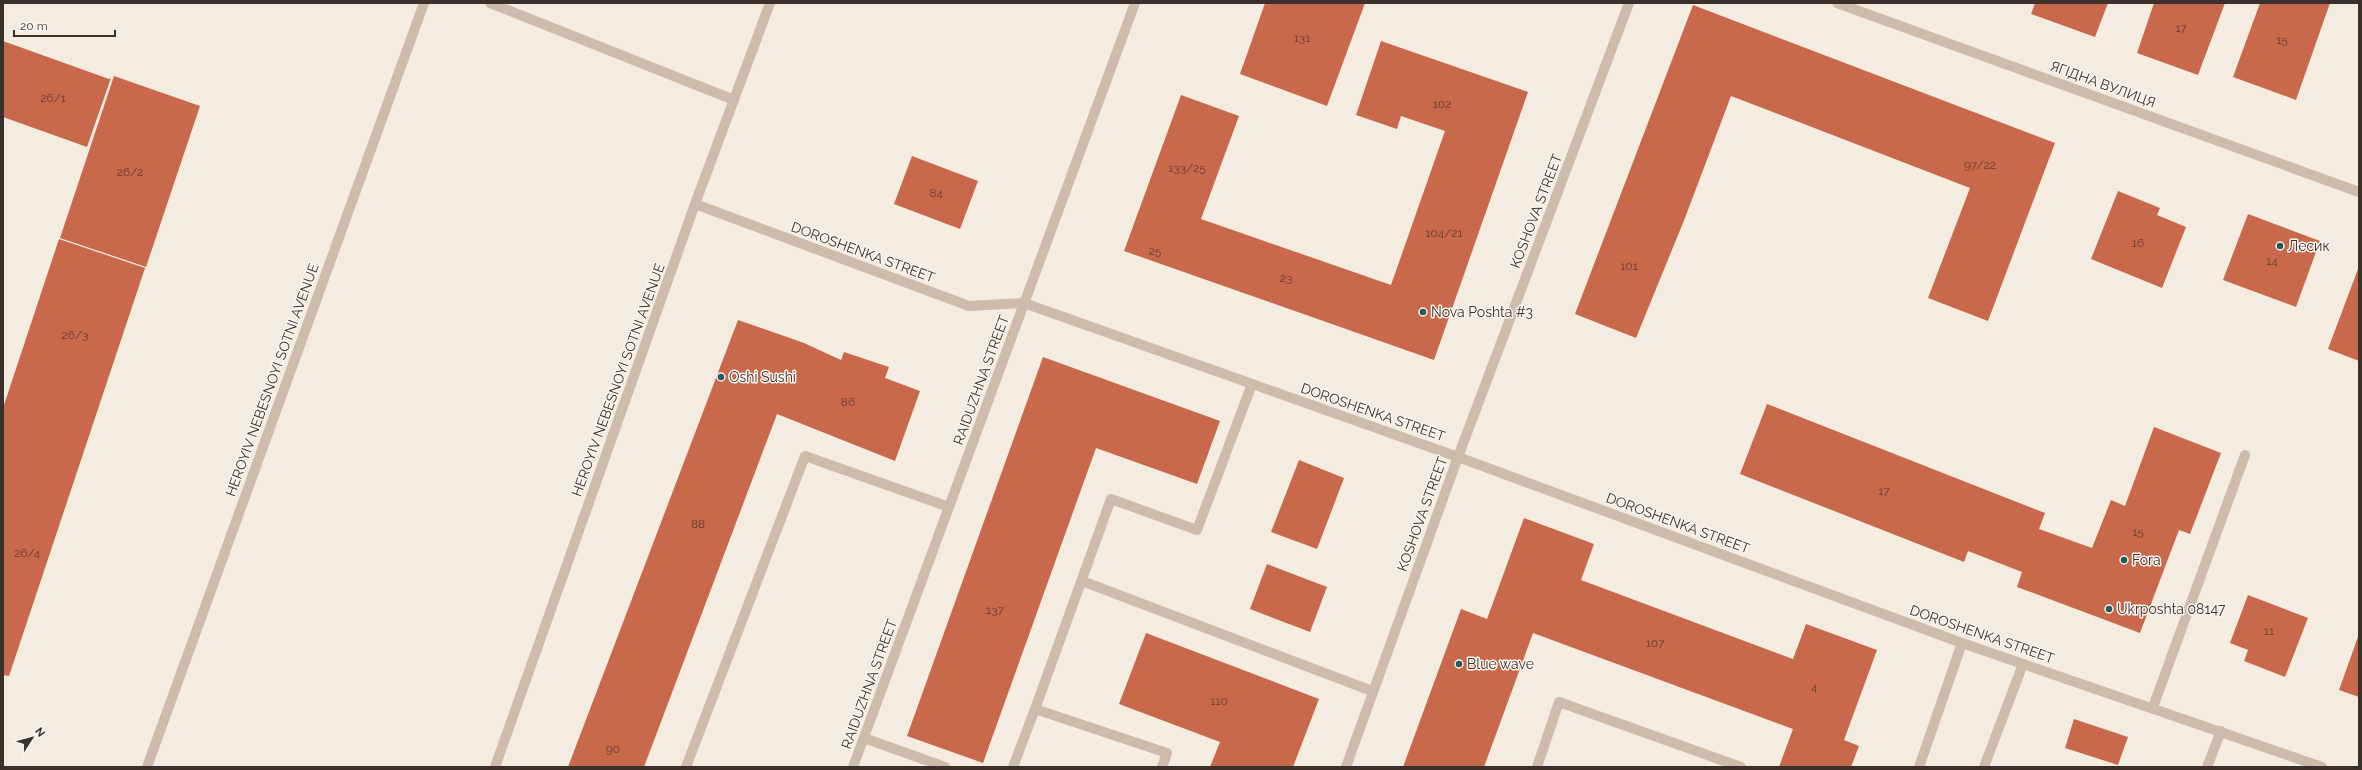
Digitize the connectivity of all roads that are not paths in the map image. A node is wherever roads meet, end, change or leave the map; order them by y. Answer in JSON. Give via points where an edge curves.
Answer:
{"nodes":[{"id":1,"x":424,"y":3,"type":"edge"},
{"id":2,"x":490,"y":3,"type":"edge"},
{"id":3,"x":770,"y":3,"type":"edge"},
{"id":4,"x":1135,"y":3,"type":"edge"},
{"id":5,"x":1629,"y":3,"type":"edge"},
{"id":6,"x":1837,"y":3,"type":"edge"},
{"id":7,"x":734,"y":100,"type":"junction"},
{"id":8,"x":2359,"y":192,"type":"edge"},
{"id":9,"x":695,"y":204,"type":"junction"},
{"id":10,"x":1024,"y":303,"type":"junction"},
{"id":11,"x":1252,"y":384,"type":"junction"},
{"id":12,"x":2245,"y":455,"type":"dead end"},
{"id":13,"x":1458,"y":457,"type":"junction"},
{"id":14,"x":949,"y":507,"type":"junction"},
{"id":15,"x":1082,"y":581,"type":"junction"},
{"id":16,"x":1962,"y":643,"type":"junction"},
{"id":17,"x":2023,"y":664,"type":"junction"},
{"id":18,"x":1372,"y":691,"type":"junction"},
{"id":19,"x":2153,"y":707,"type":"junction"},
{"id":20,"x":1035,"y":709,"type":"junction"},
{"id":21,"x":2221,"y":731,"type":"junction"},
{"id":22,"x":864,"y":738,"type":"junction"},
{"id":23,"x":147,"y":767,"type":"edge"},
{"id":24,"x":495,"y":767,"type":"edge"},
{"id":25,"x":686,"y":767,"type":"edge"},
{"id":26,"x":853,"y":767,"type":"edge"},
{"id":27,"x":945,"y":767,"type":"edge"},
{"id":28,"x":1013,"y":767,"type":"edge"},
{"id":29,"x":1162,"y":767,"type":"edge"},
{"id":30,"x":1346,"y":767,"type":"edge"},
{"id":31,"x":1536,"y":767,"type":"edge"},
{"id":32,"x":1741,"y":767,"type":"edge"},
{"id":33,"x":1919,"y":767,"type":"edge"},
{"id":34,"x":1984,"y":767,"type":"edge"},
{"id":35,"x":2207,"y":767,"type":"edge"},
{"id":36,"x":2322,"y":767,"type":"edge"}],
"edges":[{"from":1,"to":23,"type":"street","name":"HEROYIV NEBESNOYI SOTNI AVENUE"},
{"from":2,"to":7,"type":"street"},
{"from":3,"to":7,"type":"street","name":"HEROYIV NEBESNOYI SOTNI AVENUE"},
{"from":4,"to":10,"type":"street","name":"RAIDUZHNA STREET"},
{"from":5,"to":13,"type":"street","name":"KOSHOVA STREET"},
{"from":6,"to":8,"type":"street","name":"ЯГІДНА ВУЛИЦЯ"},
{"from":7,"to":9,"type":"street","name":"HEROYIV NEBESNOYI SOTNI AVENUE"},
{"from":9,"to":10,"type":"street","name":"DOROSHENKA STREET","via":[[969,306]]},
{"from":9,"to":24,"type":"street","name":"HEROYIV NEBESNOYI SOTNI AVENUE"},
{"from":10,"to":11,"type":"street","name":"DOROSHENKA STREET"},
{"from":10,"to":14,"type":"street","name":"RAIDUZHNA STREET"},
{"from":11,"to":13,"type":"street","name":"DOROSHENKA STREET"},
{"from":11,"to":15,"type":"street","via":[[1197,530],[1111,499]]},
{"from":12,"to":19,"type":"street"},
{"from":13,"to":16,"type":"street","name":"DOROSHENKA STREET"},
{"from":13,"to":18,"type":"street","name":"KOSHOVA STREET"},
{"from":14,"to":22,"type":"street","name":"RAIDUZHNA STREET"},
{"from":14,"to":25,"type":"street","via":[[805,456]]},
{"from":15,"to":18,"type":"street"},
{"from":15,"to":20,"type":"street"},
{"from":16,"to":17,"type":"street","name":"DOROSHENKA STREET"},
{"from":16,"to":33,"type":"street"},
{"from":17,"to":19,"type":"street","name":"DOROSHENKA STREET"},
{"from":17,"to":34,"type":"street"},
{"from":18,"to":30,"type":"street","name":"KOSHOVA STREET"},
{"from":19,"to":21,"type":"street","name":"DOROSHENKA STREET"},
{"from":20,"to":28,"type":"street"},
{"from":20,"to":29,"type":"street","via":[[1167,753]]},
{"from":21,"to":35,"type":"street"},
{"from":21,"to":36,"type":"street","name":"DOROSHENKA STREET"},
{"from":22,"to":26,"type":"street","name":"RAIDUZHNA STREET"},
{"from":22,"to":27,"type":"street"},
{"from":31,"to":32,"type":"street","via":[[1559,702]]}]}
